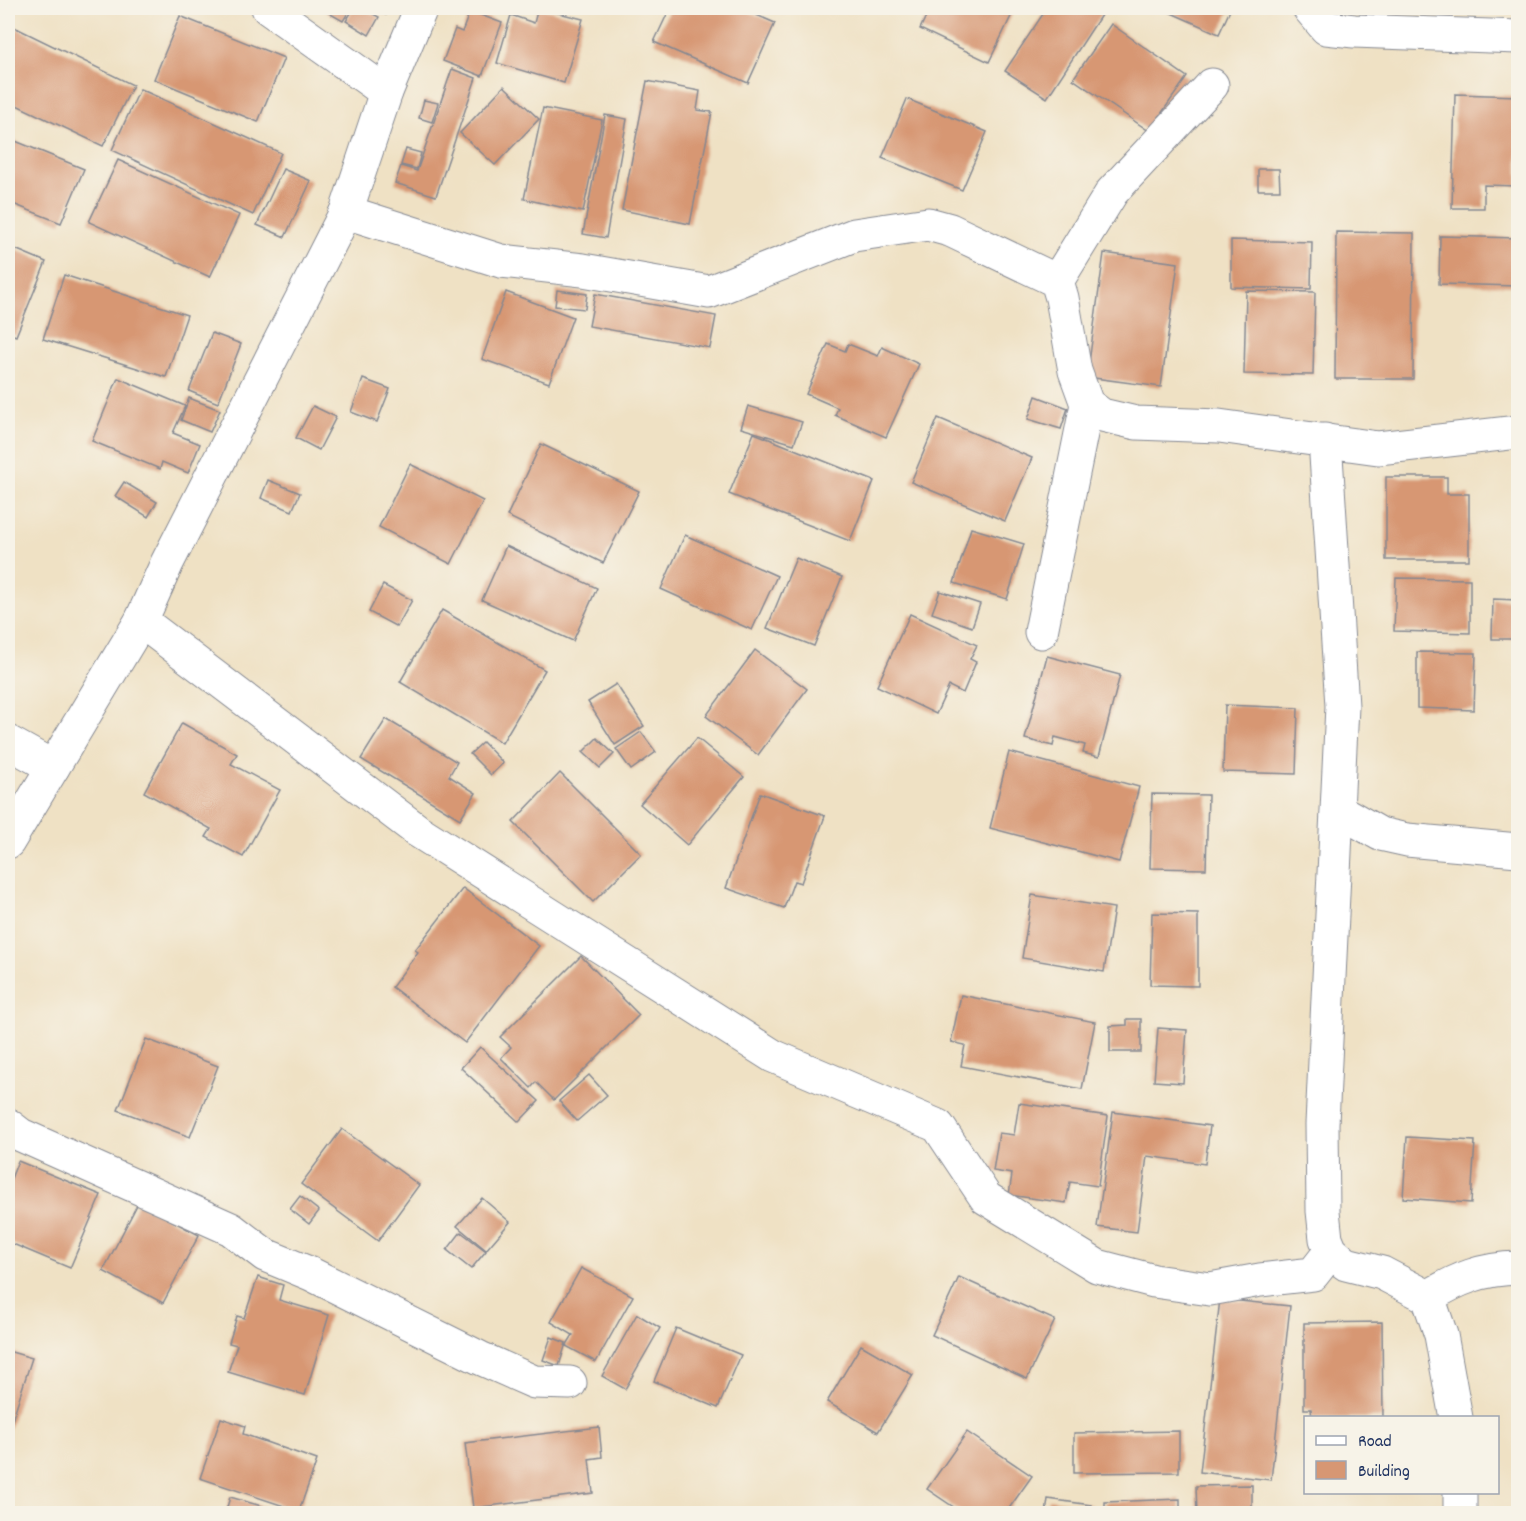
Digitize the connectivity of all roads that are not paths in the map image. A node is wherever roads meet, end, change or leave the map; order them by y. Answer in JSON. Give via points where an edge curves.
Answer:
{"nodes":[{"id":1,"x":268,"y":8,"type":"edge"},
{"id":2,"x":421,"y":8,"type":"edge"},
{"id":3,"x":1309,"y":8,"type":"edge"},
{"id":4,"x":1518,"y":37,"type":"edge"},
{"id":5,"x":1212,"y":85,"type":"dead end"},
{"id":6,"x":386,"y":92,"type":"junction"},
{"id":7,"x":346,"y":212,"type":"junction"},
{"id":8,"x":1057,"y":281,"type":"junction"},
{"id":9,"x":1087,"y":404,"type":"junction"},
{"id":10,"x":1518,"y":432,"type":"edge"},
{"id":11,"x":1325,"y":440,"type":"junction"},
{"id":12,"x":141,"y":621,"type":"junction"},
{"id":13,"x":1041,"y":632,"type":"dead end"},
{"id":14,"x":8,"y":742,"type":"edge"},
{"id":15,"x":53,"y":767,"type":"junction"},
{"id":16,"x":1338,"y":810,"type":"junction"},
{"id":17,"x":8,"y":842,"type":"edge"},
{"id":18,"x":1518,"y":850,"type":"edge"},
{"id":19,"x":8,"y":1125,"type":"edge"},
{"id":20,"x":1331,"y":1251,"type":"junction"},
{"id":21,"x":1518,"y":1268,"type":"edge"},
{"id":22,"x":1428,"y":1297,"type":"junction"},
{"id":23,"x":570,"y":1383,"type":"dead end"},
{"id":24,"x":1456,"y":1416,"type":"edge"},
{"id":25,"x":1460,"y":1494,"type":"edge"},
{"id":26,"x":1460,"y":1514,"type":"edge"}],
"edges":[{"from":1,"to":6,"type":"street"},
{"from":2,"to":6,"type":"street"},
{"from":3,"to":4,"type":"street","via":[[1326,28]]},
{"from":5,"to":8,"type":"street","via":[[1112,192]]},
{"from":6,"to":7,"type":"street"},
{"from":7,"to":8,"type":"street","via":[[501,261],[584,270],[709,292],[854,235],[928,224],[950,230]]},
{"from":7,"to":12,"type":"street"},
{"from":8,"to":9,"type":"street","via":[[1075,371]]},
{"from":9,"to":11,"type":"street","via":[[1102,415],[1136,423],[1220,426]]},
{"from":9,"to":13,"type":"street"},
{"from":10,"to":11,"type":"street","via":[[1378,448]]},
{"from":11,"to":16,"type":"street","via":[[1342,706]]},
{"from":12,"to":15,"type":"street"},
{"from":12,"to":20,"type":"street","via":[[418,831],[458,857],[773,1056],[938,1126],[986,1198],[1097,1266],[1154,1281],[1210,1289],[1313,1274]]},
{"from":14,"to":15,"type":"street"},
{"from":15,"to":17,"type":"street"},
{"from":16,"to":18,"type":"street","via":[[1380,834]]},
{"from":16,"to":20,"type":"street","via":[[1322,1124],[1323,1211]]},
{"from":19,"to":23,"type":"street","via":[[21,1135],[231,1229],[266,1254],[480,1359],[534,1382]]},
{"from":20,"to":22,"type":"street","via":[[1346,1264],[1382,1273]]},
{"from":21,"to":22,"type":"street","via":[[1494,1269],[1454,1281]]},
{"from":22,"to":24,"type":"street","via":[[1441,1335]]},
{"from":25,"to":26,"type":"street"}]}
